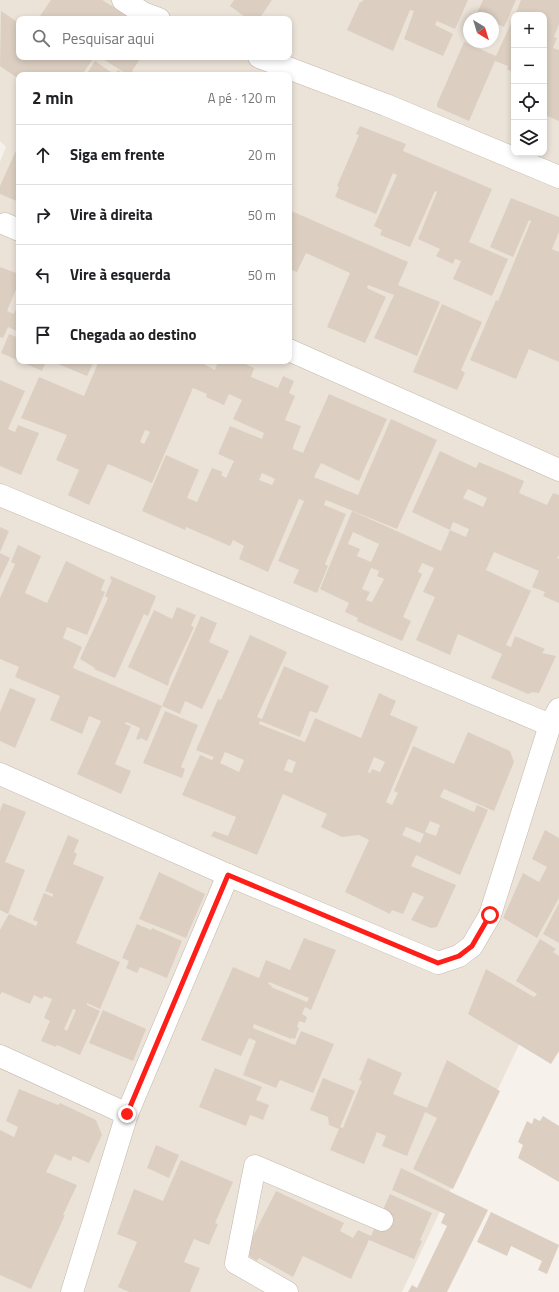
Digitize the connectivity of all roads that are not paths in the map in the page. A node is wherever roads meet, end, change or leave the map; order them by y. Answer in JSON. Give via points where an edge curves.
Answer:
{"nodes":[{"id":1,"x":123,"y":0,"type":"edge"},
{"id":2,"x":151,"y":16,"type":"edge"},
{"id":3,"x":267,"y":60,"type":"edge"},
{"id":4,"x":559,"y":177,"type":"edge"},
{"id":5,"x":292,"y":351,"type":"edge"},
{"id":6,"x":559,"y":470,"type":"edge"},
{"id":7,"x":0,"y":494,"type":"edge"},
{"id":8,"x":554,"y":717,"type":"edge"},
{"id":9,"x":0,"y":774,"type":"edge"},
{"id":10,"x":228,"y":875,"type":"junction"},
{"id":11,"x":0,"y":1056,"type":"edge"},
{"id":12,"x":127,"y":1114,"type":"junction"},
{"id":13,"x":382,"y":1220,"type":"dead end"},
{"id":14,"x":72,"y":1292,"type":"edge"},
{"id":15,"x":287,"y":1292,"type":"edge"}],
"edges":[{"from":1,"to":2,"type":"street"},
{"from":3,"to":4,"type":"street","via":[[386,105]]},
{"from":5,"to":6,"type":"street"},
{"from":7,"to":8,"type":"street"},
{"from":8,"to":10,"type":"street","via":[[490,915],[472,946],[459,956],[438,963]]},
{"from":9,"to":10,"type":"street"},
{"from":10,"to":12,"type":"street"},
{"from":11,"to":12,"type":"street"},
{"from":12,"to":14,"type":"street"},
{"from":13,"to":15,"type":"street","via":[[255,1166],[236,1263]]}]}
